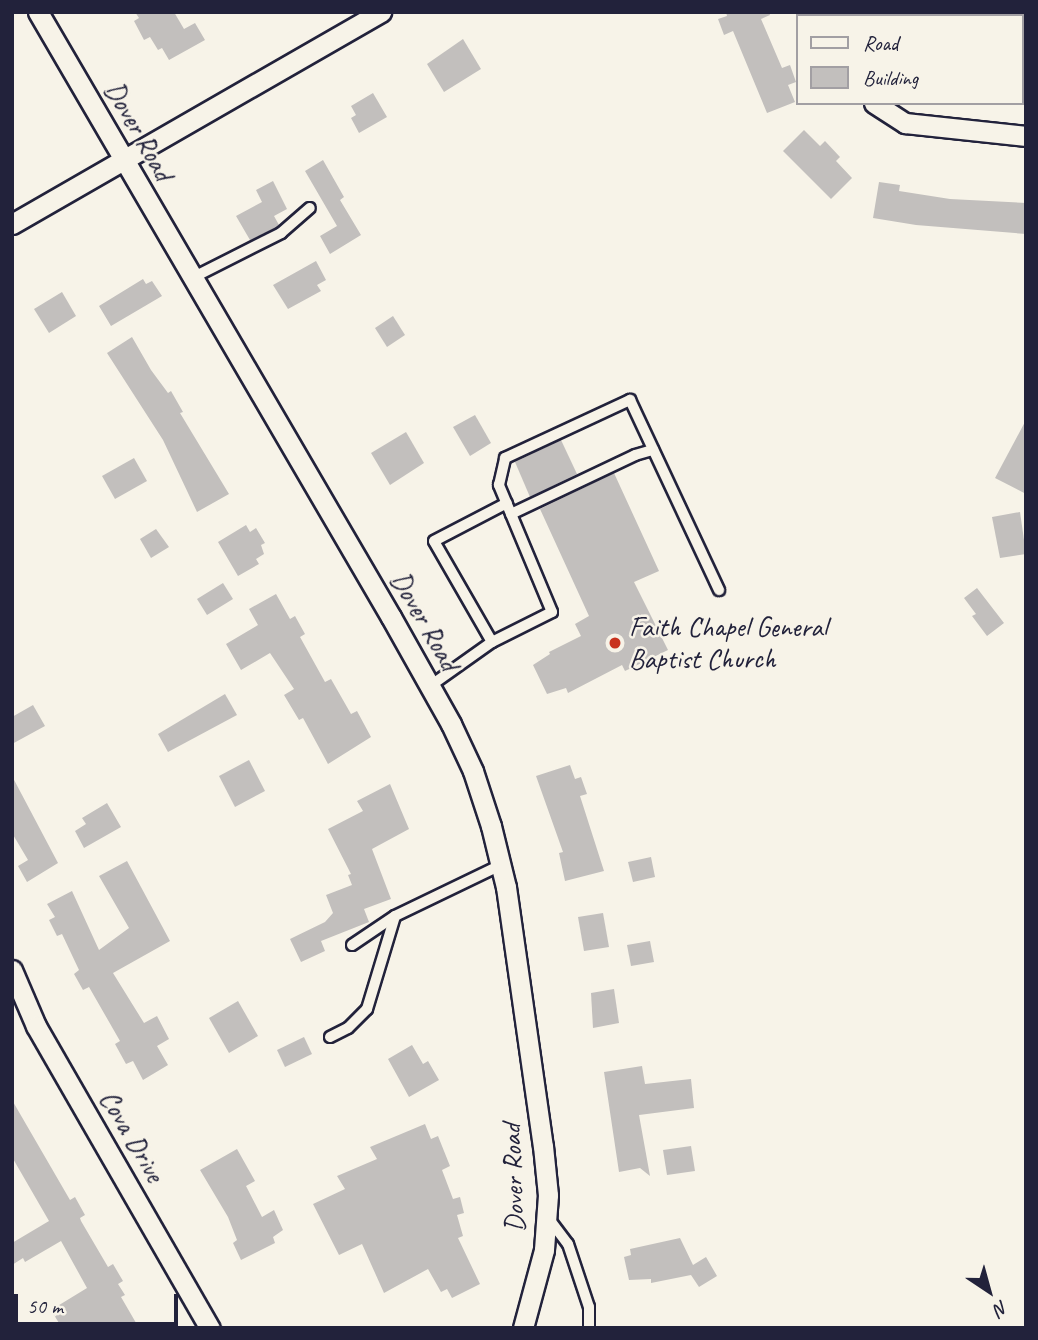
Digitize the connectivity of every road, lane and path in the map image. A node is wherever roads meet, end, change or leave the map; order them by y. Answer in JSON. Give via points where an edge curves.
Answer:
{"nodes":[{"id":1,"x":37,"y":12,"type":"edge"},
{"id":2,"x":381,"y":12,"type":"edge"},
{"id":3,"x":877,"y":105,"type":"edge"},
{"id":4,"x":1026,"y":136,"type":"edge"},
{"id":5,"x":123,"y":160,"type":"junction"},
{"id":6,"x":310,"y":208,"type":"dead end"},
{"id":7,"x":12,"y":224,"type":"edge"},
{"id":8,"x":192,"y":278,"type":"junction"},
{"id":9,"x":653,"y":450,"type":"junction"},
{"id":10,"x":509,"y":508,"type":"junction"},
{"id":11,"x":719,"y":590,"type":"dead end"},
{"id":12,"x":492,"y":642,"type":"junction"},
{"id":13,"x":430,"y":686,"type":"junction"},
{"id":14,"x":502,"y":865,"type":"junction"},
{"id":15,"x":395,"y":916,"type":"junction"},
{"id":16,"x":352,"y":945,"type":"dead end"},
{"id":17,"x":12,"y":970,"type":"edge"},
{"id":18,"x":330,"y":1037,"type":"dead end"},
{"id":19,"x":546,"y":1216,"type":"junction"},
{"id":20,"x":210,"y":1328,"type":"edge"},
{"id":21,"x":523,"y":1328,"type":"edge"},
{"id":22,"x":589,"y":1328,"type":"edge"}],
"edges":[{"from":1,"to":5,"type":"street","name":"Dover Road"},
{"from":2,"to":5,"type":"street"},
{"from":3,"to":4,"type":"street","via":[[905,123]]},
{"from":5,"to":7,"type":"street"},
{"from":5,"to":8,"type":"street","name":"Dover Road"},
{"from":6,"to":8,"type":"lane","via":[[281,233]]},
{"from":8,"to":13,"type":"street","name":"Dover Road"},
{"from":9,"to":10,"type":"lane"},
{"from":9,"to":10,"type":"lane","via":[[630,400],[505,458],[499,485]]},
{"from":9,"to":11,"type":"lane"},
{"from":10,"to":12,"type":"lane","via":[[552,612]]},
{"from":10,"to":12,"type":"lane","via":[[434,541]]},
{"from":12,"to":13,"type":"lane"},
{"from":13,"to":14,"type":"street","name":"Dover Road","via":[[473,771]]},
{"from":14,"to":15,"type":"lane"},
{"from":14,"to":19,"type":"street","name":"Dover Road","via":[[540,1120]]},
{"from":15,"to":16,"type":"lane"},
{"from":15,"to":18,"type":"lane","via":[[367,1009],[348,1028]]},
{"from":17,"to":20,"type":"street","name":"Cova Drive","via":[[36,1027]]},
{"from":19,"to":21,"type":"street","name":"Dover Road","via":[[544,1250]]},
{"from":19,"to":22,"type":"lane","via":[[568,1244],[589,1307]]}]}
